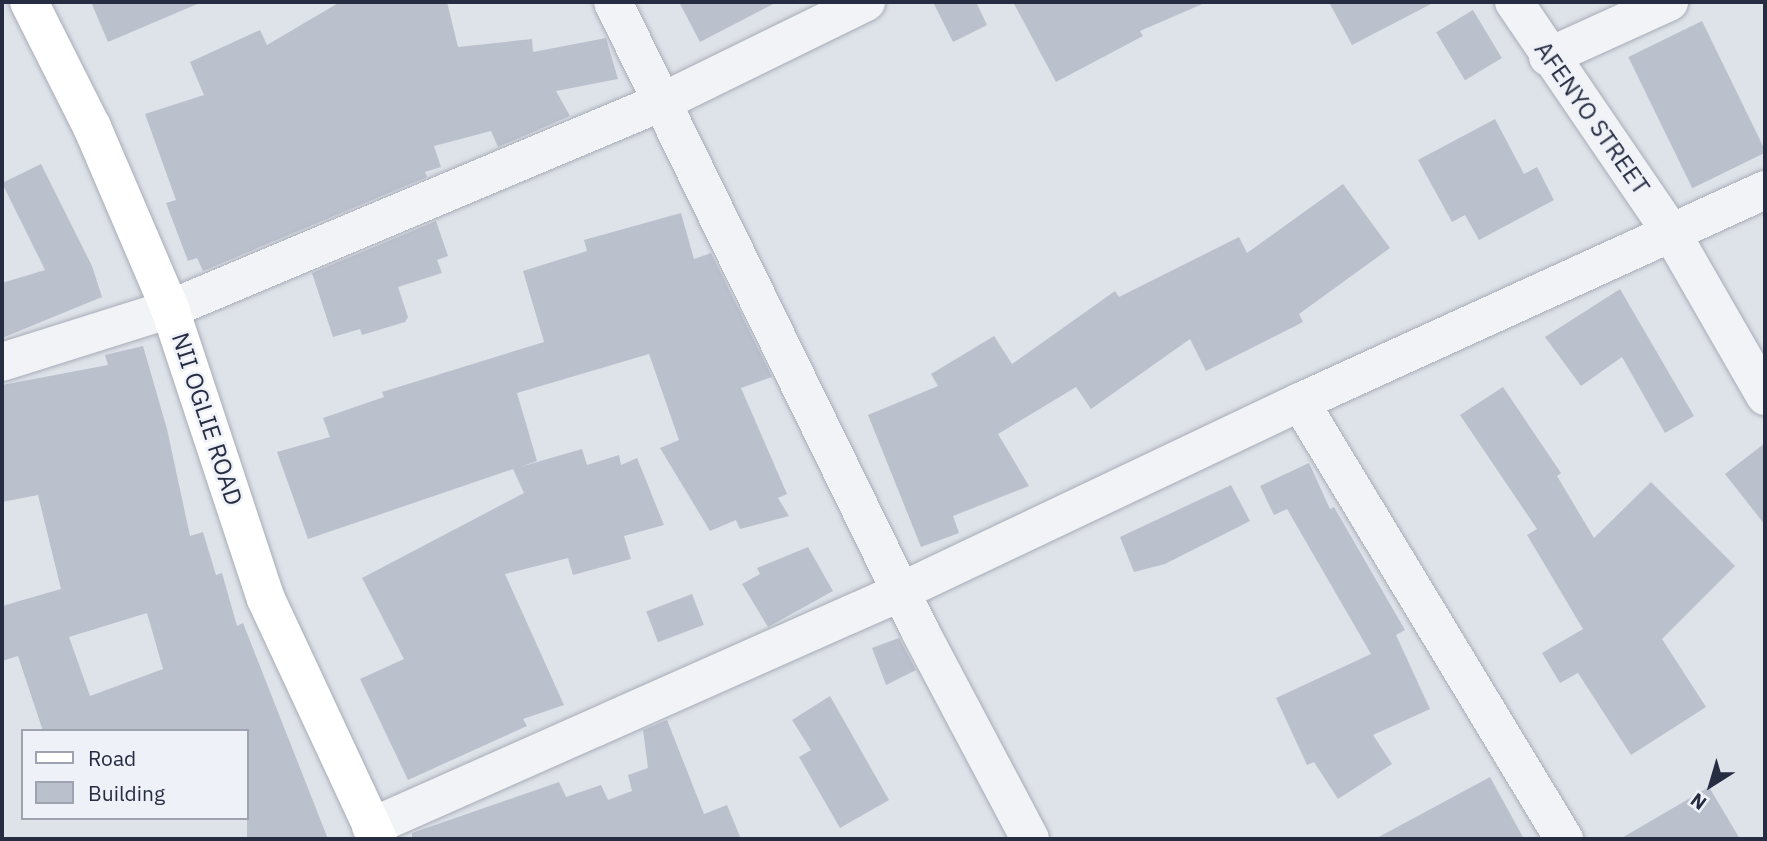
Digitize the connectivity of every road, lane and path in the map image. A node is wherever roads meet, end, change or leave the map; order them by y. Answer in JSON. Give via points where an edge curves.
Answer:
{"nodes":[{"id":1,"x":29,"y":2,"type":"edge"},
{"id":2,"x":613,"y":2,"type":"edge"},
{"id":3,"x":866,"y":2,"type":"edge"},
{"id":4,"x":1514,"y":2,"type":"edge"},
{"id":5,"x":1669,"y":2,"type":"edge"},
{"id":6,"x":1549,"y":57,"type":"junction"},
{"id":7,"x":664,"y":101,"type":"junction"},
{"id":8,"x":1765,"y":190,"type":"edge"},
{"id":9,"x":1672,"y":233,"type":"junction"},
{"id":10,"x":170,"y":309,"type":"junction"},
{"id":11,"x":2,"y":362,"type":"edge"},
{"id":12,"x":1765,"y":396,"type":"edge"},
{"id":13,"x":1300,"y":402,"type":"junction"},
{"id":14,"x":904,"y":590,"type":"junction"},
{"id":15,"x":374,"y":833,"type":"edge"},
{"id":16,"x":1030,"y":839,"type":"edge"},
{"id":17,"x":1564,"y":839,"type":"edge"}],
"edges":[{"from":1,"to":10,"type":"street","name":"NII OGLIE ROAD","via":[[92,127]]},
{"from":2,"to":7,"type":"street"},
{"from":3,"to":7,"type":"street"},
{"from":4,"to":6,"type":"street","name":"AFENYO STREET"},
{"from":5,"to":6,"type":"street"},
{"from":6,"to":9,"type":"street","name":"AFENYO STREET"},
{"from":7,"to":10,"type":"street"},
{"from":7,"to":14,"type":"street"},
{"from":8,"to":9,"type":"street"},
{"from":9,"to":12,"type":"street","name":"AFENYO STREET"},
{"from":9,"to":13,"type":"street"},
{"from":10,"to":11,"type":"street"},
{"from":10,"to":15,"type":"street","name":"NII OGLIE ROAD","via":[[266,599]]},
{"from":13,"to":14,"type":"street"},
{"from":13,"to":17,"type":"street"},
{"from":14,"to":15,"type":"street"},
{"from":14,"to":16,"type":"street","via":[[920,631]]}]}
